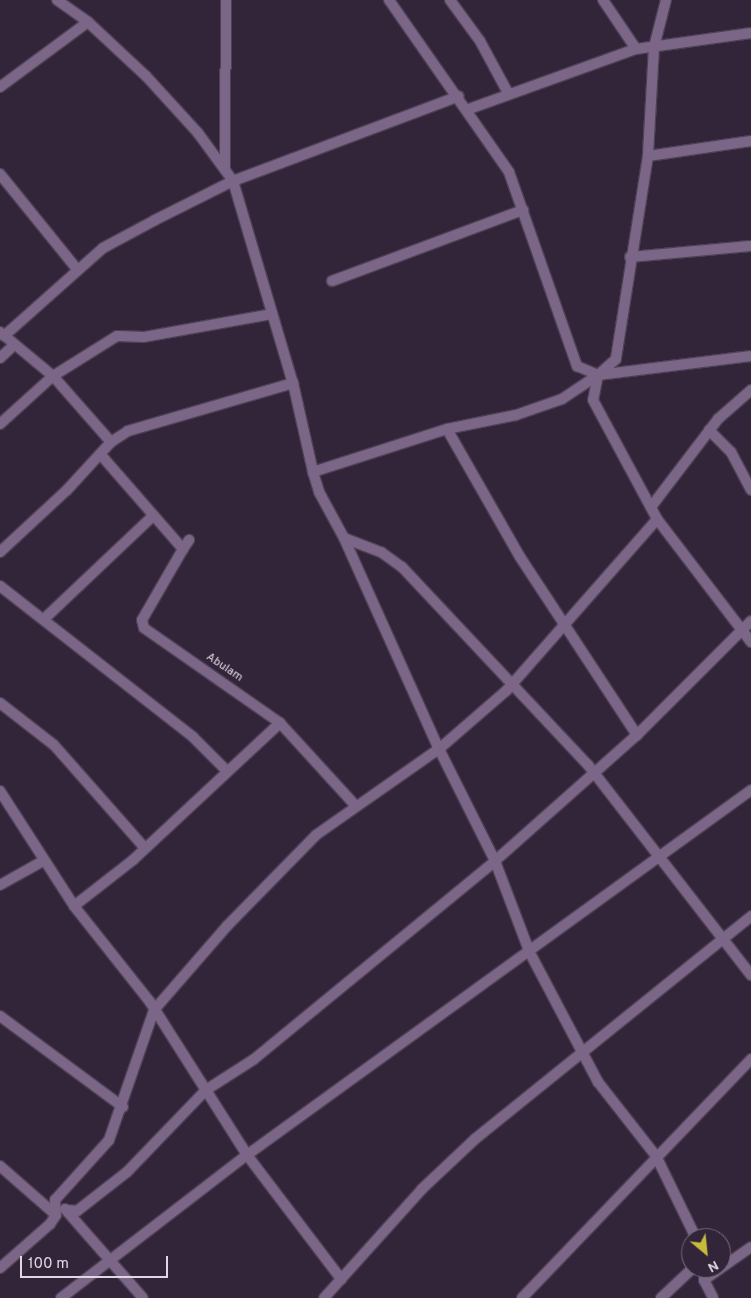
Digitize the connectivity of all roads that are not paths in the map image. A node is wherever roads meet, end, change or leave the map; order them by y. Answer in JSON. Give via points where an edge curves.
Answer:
{"nodes":[{"id":1,"x":57,"y":0,"type":"edge"},
{"id":2,"x":226,"y":0,"type":"edge"},
{"id":3,"x":389,"y":0,"type":"edge"},
{"id":4,"x":450,"y":0,"type":"edge"},
{"id":5,"x":603,"y":0,"type":"edge"},
{"id":6,"x":666,"y":0,"type":"edge"},
{"id":7,"x":88,"y":22,"type":"junction"},
{"id":8,"x":751,"y":33,"type":"edge"},
{"id":9,"x":654,"y":47,"type":"junction"},
{"id":10,"x":636,"y":49,"type":"junction"},
{"id":11,"x":0,"y":87,"type":"edge"},
{"id":12,"x":508,"y":93,"type":"junction"},
{"id":13,"x":460,"y":96,"type":"junction"},
{"id":14,"x":469,"y":109,"type":"junction"},
{"id":15,"x":751,"y":141,"type":"edge"},
{"id":16,"x":648,"y":156,"type":"junction"},
{"id":17,"x":225,"y":168,"type":"junction"},
{"id":18,"x":0,"y":174,"type":"edge"},
{"id":19,"x":233,"y":181,"type":"junction"},
{"id":20,"x":524,"y":210,"type":"junction"},
{"id":21,"x":751,"y":246,"type":"edge"},
{"id":22,"x":630,"y":257,"type":"junction"},
{"id":23,"x":77,"y":269,"type":"junction"},
{"id":24,"x":332,"y":282,"type":"dead end"},
{"id":25,"x":272,"y":314,"type":"junction"},
{"id":26,"x":2,"y":334,"type":"edge"},
{"id":27,"x":14,"y":345,"type":"junction"},
{"id":28,"x":751,"y":356,"type":"edge"},
{"id":29,"x":0,"y":358,"type":"edge"},
{"id":30,"x":598,"y":375,"type":"junction"},
{"id":31,"x":53,"y":376,"type":"junction"},
{"id":32,"x":292,"y":383,"type":"junction"},
{"id":33,"x":751,"y":390,"type":"edge"},
{"id":34,"x":0,"y":424,"type":"edge"},
{"id":35,"x":447,"y":428,"type":"junction"},
{"id":36,"x":710,"y":430,"type":"junction"},
{"id":37,"x":111,"y":442,"type":"junction"},
{"id":38,"x":101,"y":455,"type":"junction"},
{"id":39,"x":314,"y":472,"type":"junction"},
{"id":40,"x":751,"y":490,"type":"edge"},
{"id":41,"x":651,"y":508,"type":"junction"},
{"id":42,"x":153,"y":516,"type":"junction"},
{"id":43,"x":657,"y":519,"type":"junction"},
{"id":44,"x":344,"y":538,"type":"junction"},
{"id":45,"x":190,"y":540,"type":"dead end"},
{"id":46,"x":183,"y":549,"type":"junction"},
{"id":47,"x":0,"y":552,"type":"edge"},
{"id":48,"x":0,"y":586,"type":"edge"},
{"id":49,"x":44,"y":620,"type":"junction"},
{"id":50,"x":751,"y":621,"type":"edge"},
{"id":51,"x":567,"y":625,"type":"junction"},
{"id":52,"x":742,"y":630,"type":"junction"},
{"id":53,"x":751,"y":642,"type":"edge"},
{"id":54,"x":509,"y":684,"type":"junction"},
{"id":55,"x":0,"y":704,"type":"edge"},
{"id":56,"x":280,"y":723,"type":"junction"},
{"id":57,"x":637,"y":735,"type":"junction"},
{"id":58,"x":438,"y":749,"type":"junction"},
{"id":59,"x":227,"y":771,"type":"junction"},
{"id":60,"x":594,"y":774,"type":"junction"},
{"id":61,"x":751,"y":790,"type":"edge"},
{"id":62,"x":0,"y":791,"type":"edge"},
{"id":63,"x":355,"y":806,"type":"junction"},
{"id":64,"x":144,"y":847,"type":"junction"},
{"id":65,"x":660,"y":858,"type":"junction"},
{"id":66,"x":43,"y":861,"type":"junction"},
{"id":67,"x":495,"y":862,"type":"junction"},
{"id":68,"x":0,"y":885,"type":"edge"},
{"id":69,"x":74,"y":906,"type":"junction"},
{"id":70,"x":751,"y":916,"type":"edge"},
{"id":71,"x":721,"y":941,"type":"junction"},
{"id":72,"x":530,"y":953,"type":"junction"},
{"id":73,"x":751,"y":974,"type":"edge"},
{"id":74,"x":154,"y":1010,"type":"junction"},
{"id":75,"x":0,"y":1016,"type":"edge"},
{"id":76,"x":581,"y":1050,"type":"junction"},
{"id":77,"x":751,"y":1059,"type":"edge"},
{"id":78,"x":206,"y":1090,"type":"junction"},
{"id":79,"x":123,"y":1107,"type":"junction"},
{"id":80,"x":247,"y":1155,"type":"junction"},
{"id":81,"x":656,"y":1156,"type":"junction"},
{"id":82,"x":0,"y":1166,"type":"edge"},
{"id":83,"x":55,"y":1200,"type":"junction"},
{"id":84,"x":67,"y":1210,"type":"junction"},
{"id":85,"x":56,"y":1215,"type":"junction"},
{"id":86,"x":691,"y":1228,"type":"edge"},
{"id":87,"x":751,"y":1247,"type":"edge"},
{"id":88,"x":111,"y":1256,"type":"junction"},
{"id":89,"x":0,"y":1268,"type":"edge"},
{"id":90,"x":682,"y":1278,"type":"edge"},
{"id":91,"x":341,"y":1279,"type":"junction"},
{"id":92,"x":704,"y":1280,"type":"joint"},
{"id":93,"x":329,"y":1296,"type":"edge"},
{"id":94,"x":60,"y":1298,"type":"edge"},
{"id":95,"x":143,"y":1298,"type":"edge"},
{"id":96,"x":522,"y":1298,"type":"edge"},
{"id":97,"x":661,"y":1298,"type":"edge"},
{"id":98,"x":713,"y":1298,"type":"edge"}],
"edges":[{"from":1,"to":7,"type":"street"},
{"from":2,"to":17,"type":"street"},
{"from":3,"to":13,"type":"street"},
{"from":4,"to":12,"type":"street","via":[[480,41]]},
{"from":5,"to":10,"type":"street"},
{"from":6,"to":9,"type":"street"},
{"from":7,"to":11,"type":"street"},
{"from":7,"to":17,"type":"street","via":[[146,76]]},
{"from":8,"to":9,"type":"street"},
{"from":9,"to":10,"type":"street"},
{"from":9,"to":16,"type":"street"},
{"from":10,"to":12,"type":"street"},
{"from":12,"to":14,"type":"street"},
{"from":13,"to":14,"type":"street"},
{"from":13,"to":19,"type":"street"},
{"from":14,"to":20,"type":"street","via":[[509,172]]},
{"from":15,"to":16,"type":"street"},
{"from":16,"to":22,"type":"street"},
{"from":17,"to":19,"type":"street"},
{"from":18,"to":23,"type":"street"},
{"from":19,"to":23,"type":"street","via":[[103,248]]},
{"from":19,"to":25,"type":"street"},
{"from":20,"to":24,"type":"street"},
{"from":20,"to":30,"type":"street","via":[[577,366]]},
{"from":21,"to":22,"type":"street"},
{"from":22,"to":30,"type":"street","via":[[616,359]]},
{"from":23,"to":26,"type":"street"},
{"from":25,"to":31,"type":"street","via":[[144,337],[117,336]]},
{"from":25,"to":32,"type":"street"},
{"from":26,"to":27,"type":"street"},
{"from":27,"to":29,"type":"street"},
{"from":27,"to":31,"type":"street"},
{"from":28,"to":30,"type":"street"},
{"from":30,"to":35,"type":"street","via":[[562,400],[516,415]]},
{"from":30,"to":41,"type":"street","via":[[593,400]]},
{"from":31,"to":34,"type":"street"},
{"from":31,"to":37,"type":"street"},
{"from":32,"to":37,"type":"street","via":[[153,422]]},
{"from":32,"to":39,"type":"street"},
{"from":33,"to":36,"type":"street"},
{"from":35,"to":39,"type":"street"},
{"from":35,"to":51,"type":"street","via":[[520,557]]},
{"from":36,"to":40,"type":"street","via":[[731,452]]},
{"from":36,"to":41,"type":"street"},
{"from":37,"to":38,"type":"street"},
{"from":38,"to":42,"type":"street"},
{"from":38,"to":47,"type":"street"},
{"from":39,"to":44,"type":"street","via":[[319,492]]},
{"from":41,"to":43,"type":"street"},
{"from":42,"to":46,"type":"street"},
{"from":42,"to":49,"type":"street"},
{"from":43,"to":51,"type":"street"},
{"from":43,"to":52,"type":"street"},
{"from":44,"to":54,"type":"street","via":[[381,552],[402,567]]},
{"from":44,"to":58,"type":"street"},
{"from":45,"to":46,"type":"street"},
{"from":46,"to":56,"type":"street","name":"Abulam","via":[[142,620],[152,634]]},
{"from":48,"to":49,"type":"street"},
{"from":49,"to":59,"type":"street","via":[[193,737]]},
{"from":50,"to":52,"type":"street"},
{"from":51,"to":54,"type":"street"},
{"from":51,"to":57,"type":"street"},
{"from":52,"to":53,"type":"street"},
{"from":52,"to":57,"type":"street"},
{"from":54,"to":58,"type":"street","via":[[507,690]]},
{"from":54,"to":60,"type":"street"},
{"from":55,"to":64,"type":"street","via":[[54,745]]},
{"from":56,"to":59,"type":"street"},
{"from":56,"to":63,"type":"street","name":"Abulam"},
{"from":57,"to":60,"type":"street"},
{"from":58,"to":63,"type":"street"},
{"from":58,"to":67,"type":"street"},
{"from":59,"to":64,"type":"street"},
{"from":60,"to":65,"type":"street"},
{"from":60,"to":67,"type":"street"},
{"from":61,"to":65,"type":"street"},
{"from":62,"to":66,"type":"street"},
{"from":63,"to":74,"type":"street","via":[[276,872]]},
{"from":64,"to":69,"type":"street"},
{"from":65,"to":71,"type":"street"},
{"from":65,"to":72,"type":"street"},
{"from":66,"to":68,"type":"street"},
{"from":66,"to":69,"type":"street"},
{"from":67,"to":72,"type":"street"},
{"from":67,"to":78,"type":"street","via":[[253,1060]]},
{"from":69,"to":74,"type":"street"},
{"from":70,"to":71,"type":"street"},
{"from":71,"to":73,"type":"street"},
{"from":71,"to":76,"type":"street"},
{"from":72,"to":76,"type":"street"},
{"from":72,"to":80,"type":"street"},
{"from":74,"to":78,"type":"street"},
{"from":74,"to":79,"type":"street"},
{"from":75,"to":79,"type":"street"},
{"from":76,"to":81,"type":"street","via":[[598,1082]]},
{"from":76,"to":91,"type":"street","via":[[422,1189]]},
{"from":77,"to":81,"type":"street"},
{"from":78,"to":80,"type":"street"},
{"from":78,"to":84,"type":"street","via":[[151,1151],[78,1211]]},
{"from":79,"to":83,"type":"street","via":[[108,1140]]},
{"from":80,"to":88,"type":"street"},
{"from":80,"to":91,"type":"street"},
{"from":81,"to":86,"type":"street"},
{"from":81,"to":96,"type":"street"},
{"from":82,"to":85,"type":"street"},
{"from":83,"to":84,"type":"street"},
{"from":83,"to":85,"type":"street"},
{"from":84,"to":88,"type":"street"},
{"from":85,"to":89,"type":"street"},
{"from":87,"to":92,"type":"street"},
{"from":88,"to":94,"type":"street"},
{"from":88,"to":95,"type":"street"},
{"from":90,"to":97,"type":"street"},
{"from":91,"to":93,"type":"street"},
{"from":92,"to":98,"type":"street"}]}
